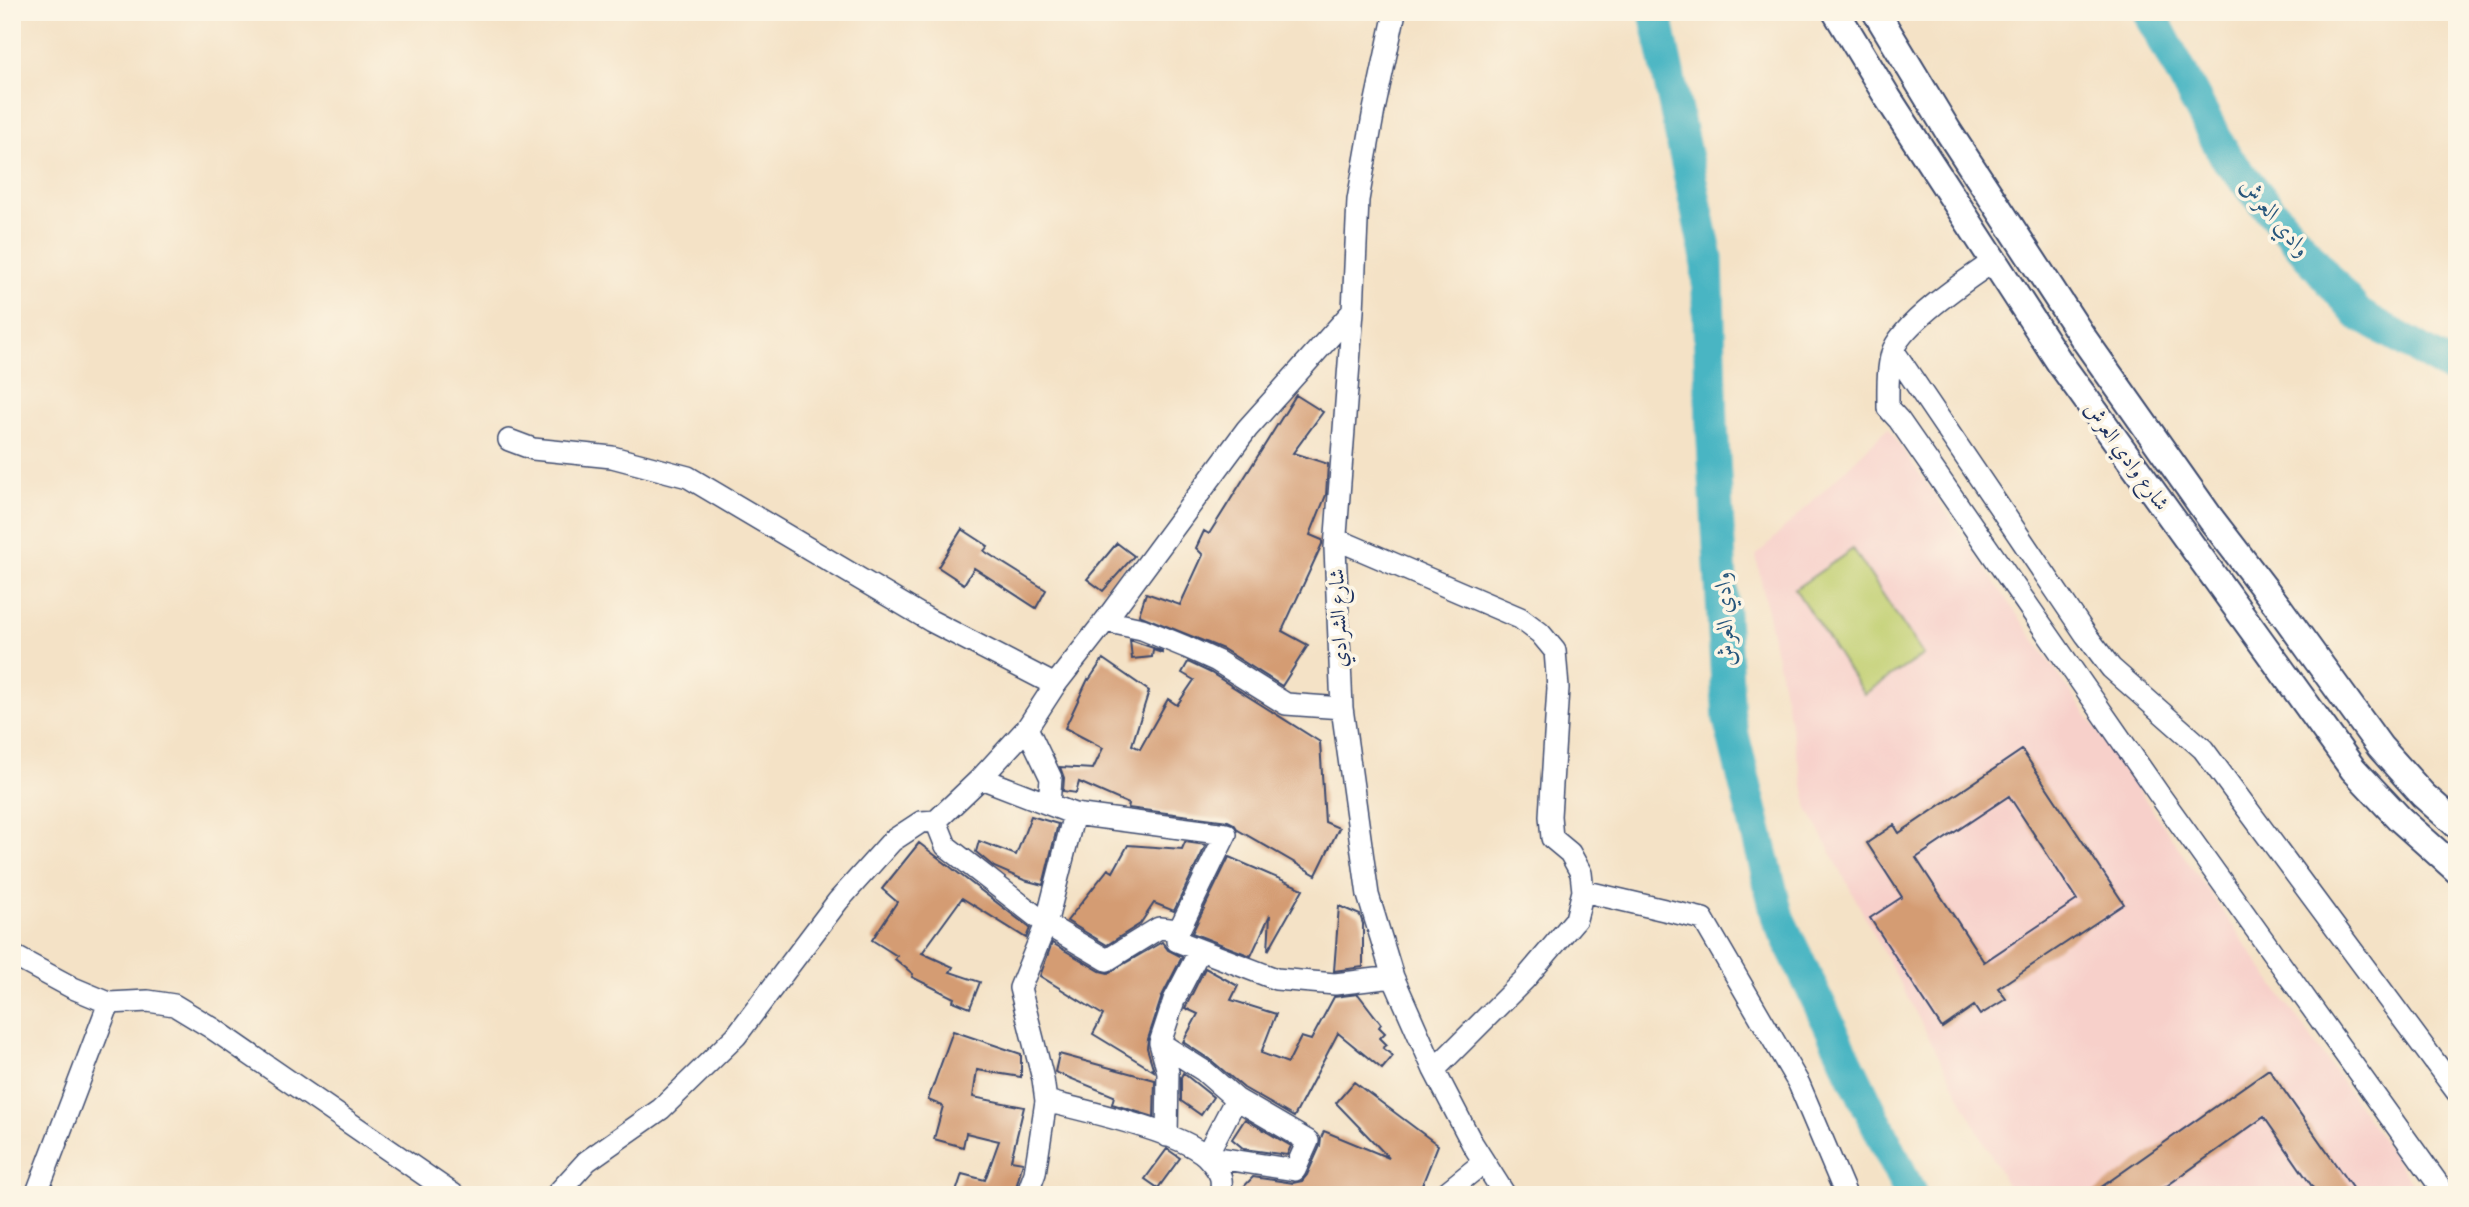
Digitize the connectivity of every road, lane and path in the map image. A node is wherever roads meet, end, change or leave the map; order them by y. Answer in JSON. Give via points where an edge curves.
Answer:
{"nodes":[{"id":1,"x":1395,"y":12,"type":"edge"},
{"id":2,"x":1836,"y":12,"type":"edge"},
{"id":3,"x":1876,"y":12,"type":"edge"},
{"id":4,"x":1994,"y":261,"type":"junction"},
{"id":5,"x":1353,"y":311,"type":"junction"},
{"id":6,"x":1893,"y":350,"type":"junction"},
{"id":7,"x":509,"y":440,"type":"dead end"},
{"id":8,"x":1336,"y":539,"type":"junction"},
{"id":9,"x":1105,"y":621,"type":"junction"},
{"id":10,"x":1055,"y":685,"type":"junction"},
{"id":11,"x":1342,"y":708,"type":"junction"},
{"id":12,"x":1027,"y":728,"type":"junction"},
{"id":13,"x":981,"y":778,"type":"junction"},
{"id":14,"x":1049,"y":804,"type":"junction"},
{"id":15,"x":1074,"y":814,"type":"junction"},
{"id":16,"x":936,"y":821,"type":"junction"},
{"id":17,"x":2457,"y":825,"type":"edge"},
{"id":18,"x":2457,"y":870,"type":"edge"},
{"id":19,"x":1583,"y":891,"type":"junction"},
{"id":20,"x":1046,"y":924,"type":"junction"},
{"id":21,"x":1179,"y":930,"type":"junction"},
{"id":22,"x":1200,"y":950,"type":"junction"},
{"id":23,"x":12,"y":954,"type":"edge"},
{"id":24,"x":1393,"y":977,"type":"junction"},
{"id":25,"x":109,"y":1003,"type":"junction"},
{"id":26,"x":1160,"y":1043,"type":"junction"},
{"id":27,"x":1434,"y":1070,"type":"junction"},
{"id":28,"x":2457,"y":1092,"type":"edge"},
{"id":29,"x":1236,"y":1099,"type":"junction"},
{"id":30,"x":1046,"y":1101,"type":"junction"},
{"id":31,"x":1167,"y":1136,"type":"junction"},
{"id":32,"x":1206,"y":1156,"type":"junction"},
{"id":33,"x":1484,"y":1162,"type":"junction"},
{"id":34,"x":36,"y":1195,"type":"edge"},
{"id":35,"x":454,"y":1195,"type":"edge"},
{"id":36,"x":556,"y":1195,"type":"edge"},
{"id":37,"x":1027,"y":1195,"type":"edge"},
{"id":38,"x":1223,"y":1195,"type":"edge"},
{"id":39,"x":1443,"y":1195,"type":"edge"},
{"id":40,"x":1504,"y":1195,"type":"edge"},
{"id":41,"x":1846,"y":1195,"type":"edge"},
{"id":42,"x":2445,"y":1195,"type":"edge"}],
"edges":[{"from":1,"to":5,"type":"street","name":"شارع الشرادي","via":[[1358,200]]},
{"from":2,"to":4,"type":"main road","name":"شارع وادي العرش"},
{"from":3,"to":17,"type":"main road","name":"شارع وادي العرش","via":[[2077,328],[2211,519],[2380,747],[2423,796]]},
{"from":4,"to":6,"type":"street","via":[[1915,322]]},
{"from":4,"to":18,"type":"main road","name":"شارع وادي العرش","via":[[2060,363],[2353,769]]},
{"from":5,"to":8,"type":"street","name":"شارع الشرادي"},
{"from":5,"to":9,"type":"street","via":[[1247,429]]},
{"from":6,"to":28,"type":"street","via":[[2111,668],[2203,749]]},
{"from":6,"to":42,"type":"street","via":[[1888,408]]},
{"from":7,"to":10,"type":"street","via":[[533,449],[612,457],[688,477],[930,621]]},
{"from":8,"to":11,"type":"street","name":"شارع الشرادي"},
{"from":8,"to":19,"type":"street","via":[[1520,618],[1555,651],[1558,688],[1552,838],[1570,853],[1581,873]]},
{"from":9,"to":10,"type":"street"},
{"from":9,"to":11,"type":"street","via":[[1142,629],[1217,661],[1286,704]]},
{"from":10,"to":12,"type":"street"},
{"from":11,"to":24,"type":"street","name":"شارع الشرادي","via":[[1368,895]]},
{"from":12,"to":13,"type":"street"},
{"from":12,"to":14,"type":"street","via":[[1051,778]]},
{"from":13,"to":14,"type":"street"},
{"from":13,"to":16,"type":"street"},
{"from":14,"to":15,"type":"street"},
{"from":15,"to":20,"type":"street"},
{"from":15,"to":21,"type":"street","via":[[1226,834]]},
{"from":16,"to":20,"type":"street","via":[[946,846]]},
{"from":16,"to":36,"type":"street","via":[[921,822],[892,841],[838,901],[736,1036],[661,1109],[587,1161]]},
{"from":19,"to":27,"type":"street","via":[[1576,919],[1525,979]]},
{"from":19,"to":41,"type":"street","via":[[1703,919],[1799,1084]]},
{"from":20,"to":21,"type":"street","via":[[1107,960],[1159,928]]},
{"from":20,"to":30,"type":"street","via":[[1020,988]]},
{"from":21,"to":22,"type":"street","via":[[1177,941]]},
{"from":22,"to":24,"type":"street","via":[[1276,979],[1335,984]]},
{"from":22,"to":26,"type":"street","via":[[1174,1000]]},
{"from":23,"to":25,"type":"street"},
{"from":24,"to":27,"type":"street","name":"شارع الشرادي"},
{"from":25,"to":34,"type":"street"},
{"from":25,"to":35,"type":"street","via":[[174,1005]]},
{"from":26,"to":29,"type":"street","via":[[1204,1071]]},
{"from":26,"to":31,"type":"street","via":[[1168,1072]]},
{"from":27,"to":33,"type":"street","name":"شارع الشرادي"},
{"from":29,"to":32,"type":"street"},
{"from":29,"to":32,"type":"street","via":[[1308,1141],[1295,1170]]},
{"from":30,"to":31,"type":"street"},
{"from":30,"to":37,"type":"street"},
{"from":31,"to":32,"type":"street"},
{"from":32,"to":38,"type":"street","via":[[1221,1177]]},
{"from":33,"to":39,"type":"street"},
{"from":33,"to":40,"type":"street","name":"شارع الشرادي"}]}
